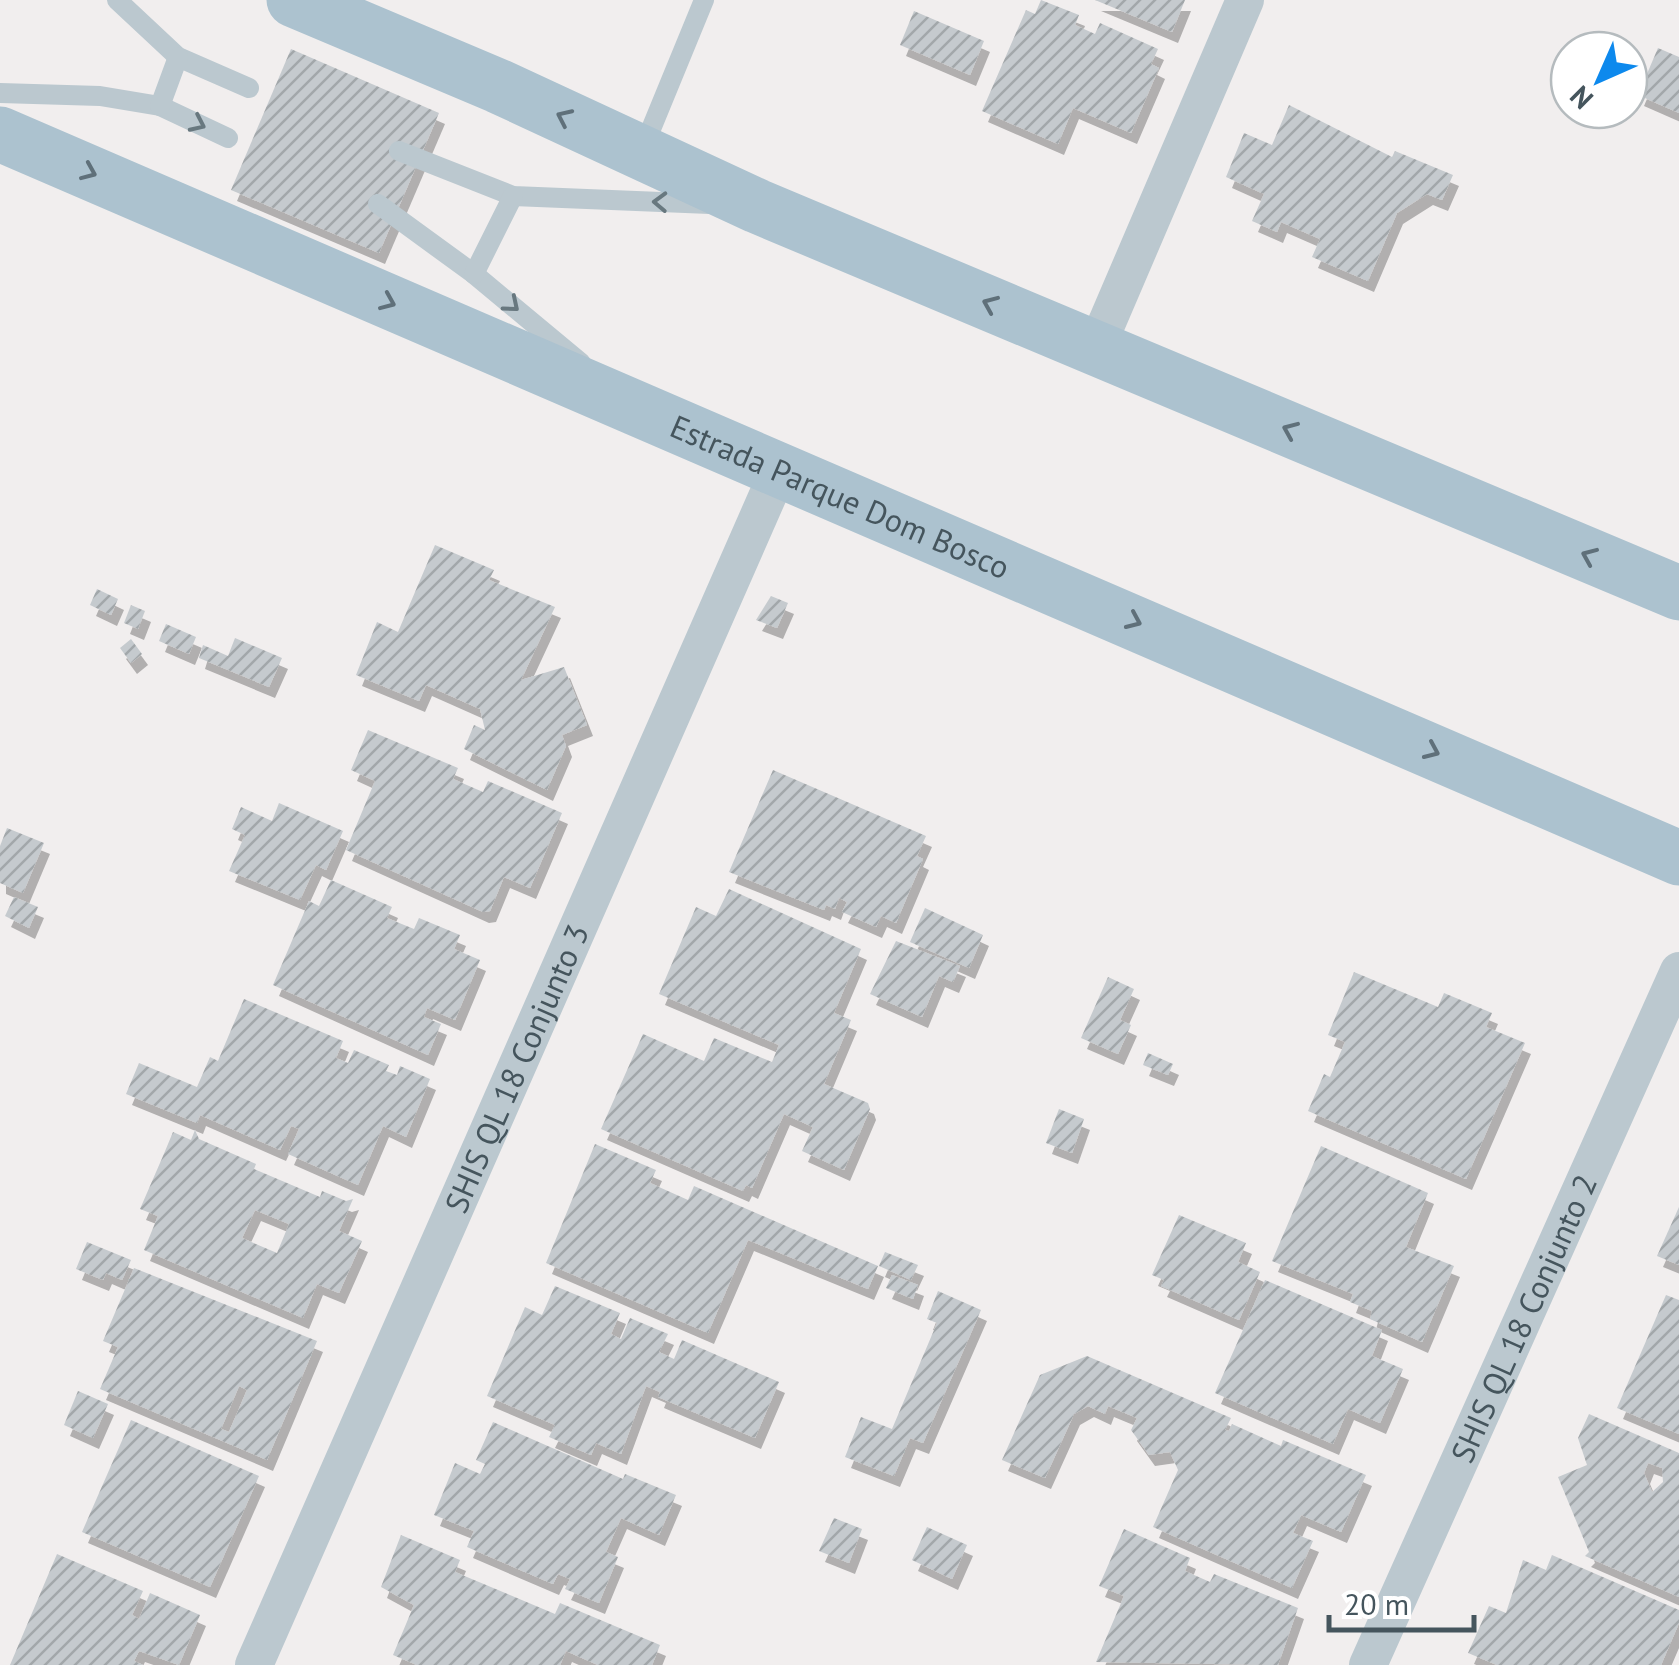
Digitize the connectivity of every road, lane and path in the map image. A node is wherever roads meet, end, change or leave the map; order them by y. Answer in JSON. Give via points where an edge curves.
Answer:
{"nodes":[{"id":1,"x":117,"y":0,"type":"edge"},
{"id":2,"x":294,"y":0,"type":"edge"},
{"id":3,"x":704,"y":0,"type":"edge"},
{"id":4,"x":1245,"y":0,"type":"edge"},
{"id":5,"x":178,"y":57,"type":"junction"},
{"id":6,"x":250,"y":88,"type":"dead end"},
{"id":7,"x":0,"y":93,"type":"edge"},
{"id":8,"x":160,"y":106,"type":"junction"},
{"id":9,"x":0,"y":134,"type":"edge"},
{"id":10,"x":228,"y":138,"type":"dead end"},
{"id":11,"x":399,"y":151,"type":"dead end"},
{"id":12,"x":641,"y":153,"type":"junction"},
{"id":13,"x":512,"y":196,"type":"junction"},
{"id":14,"x":378,"y":204,"type":"dead end"},
{"id":15,"x":757,"y":206,"type":"junction"},
{"id":16,"x":474,"y":274,"type":"junction"},
{"id":17,"x":1096,"y":348,"type":"junction"},
{"id":18,"x":640,"y":412,"type":"junction"},
{"id":19,"x":778,"y":470,"type":"junction"},
{"id":20,"x":1679,"y":593,"type":"edge"},
{"id":21,"x":1679,"y":858,"type":"edge"},
{"id":22,"x":1679,"y":971,"type":"edge"},
{"id":23,"x":254,"y":1665,"type":"edge"},
{"id":24,"x":1368,"y":1665,"type":"edge"}],
"edges":[{"from":1,"to":5,"type":"lane"},
{"from":12,"to":2,"type":"main road","one_way":true},
{"from":3,"to":12,"type":"lane"},
{"from":4,"to":17,"type":"street"},
{"from":5,"to":6,"type":"lane"},
{"from":5,"to":8,"type":"lane"},
{"from":7,"to":8,"type":"lane","via":[[100,96]]},
{"from":8,"to":10,"type":"lane","one_way":true},
{"from":9,"to":18,"type":"main road","name":"Estrada Parque Dom Bosco","one_way":true},
{"from":11,"to":13,"type":"lane"},
{"from":12,"to":15,"type":"main road"},
{"from":15,"to":13,"type":"lane","one_way":true},
{"from":13,"to":16,"type":"lane"},
{"from":14,"to":16,"type":"lane"},
{"from":17,"to":15,"type":"main road","one_way":true},
{"from":16,"to":18,"type":"lane","one_way":true},
{"from":20,"to":17,"type":"main road","one_way":true},
{"from":18,"to":19,"type":"main road","name":"Estrada Parque Dom Bosco"},
{"from":19,"to":21,"type":"main road","name":"Estrada Parque Dom Bosco","one_way":true},
{"from":19,"to":23,"type":"street","name":"SHIS QL 18 Conjunto 3"},
{"from":22,"to":24,"type":"street","name":"SHIS QL 18 Conjunto 2"}]}
